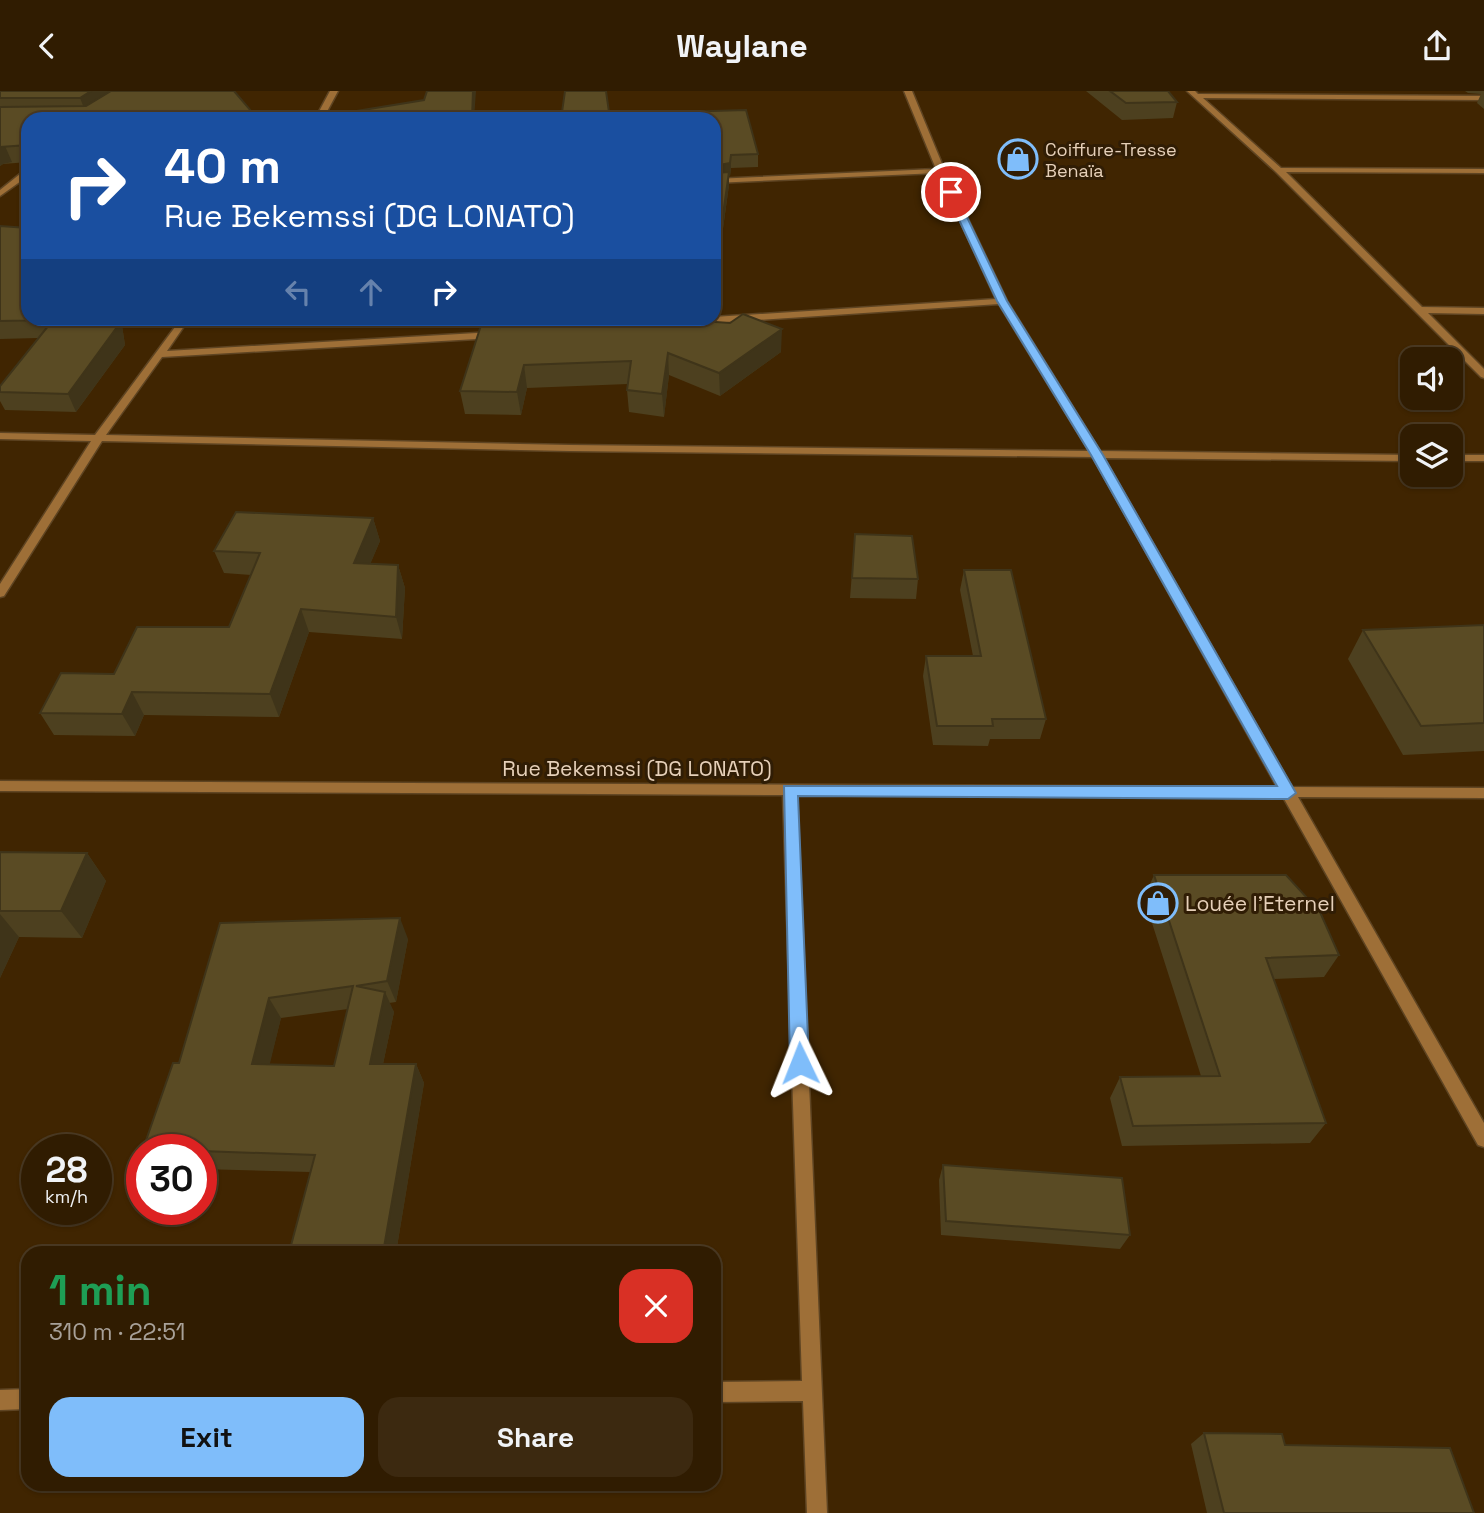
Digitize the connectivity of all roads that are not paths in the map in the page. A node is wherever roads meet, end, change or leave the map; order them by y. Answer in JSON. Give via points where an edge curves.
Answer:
{"nodes":[{"id":1,"x":334,"y":91,"type":"edge"},
{"id":2,"x":908,"y":91,"type":"edge"},
{"id":3,"x":1195,"y":94,"type":"edge"},
{"id":4,"x":1484,"y":98,"type":"edge"},
{"id":5,"x":323,"y":112,"type":"edge"},
{"id":6,"x":940,"y":170,"type":"junction"},
{"id":7,"x":1279,"y":170,"type":"junction"},
{"id":8,"x":1484,"y":171,"type":"edge"},
{"id":9,"x":21,"y":178,"type":"edge"},
{"id":10,"x":721,"y":181,"type":"edge"},
{"id":11,"x":0,"y":194,"type":"edge"},
{"id":12,"x":1002,"y":301,"type":"junction"},
{"id":13,"x":1420,"y":310,"type":"junction"},
{"id":14,"x":1484,"y":311,"type":"edge"},
{"id":15,"x":721,"y":319,"type":"edge"},
{"id":16,"x":180,"y":326,"type":"edge"},
{"id":17,"x":503,"y":334,"type":"edge"},
{"id":18,"x":159,"y":354,"type":"junction"},
{"id":19,"x":1484,"y":375,"type":"edge"},
{"id":20,"x":0,"y":436,"type":"edge"},
{"id":21,"x":99,"y":437,"type":"junction"},
{"id":22,"x":1097,"y":455,"type":"junction"},
{"id":23,"x":1400,"y":457,"type":"edge"},
{"id":24,"x":1463,"y":458,"type":"edge"},
{"id":25,"x":1484,"y":458,"type":"edge"},
{"id":26,"x":0,"y":593,"type":"edge"},
{"id":27,"x":0,"y":786,"type":"edge"},
{"id":28,"x":790,"y":790,"type":"junction"},
{"id":29,"x":1288,"y":793,"type":"junction"},
{"id":30,"x":1484,"y":793,"type":"edge"},
{"id":31,"x":1484,"y":1139,"type":"edge"},
{"id":32,"x":812,"y":1391,"type":"junction"},
{"id":33,"x":721,"y":1392,"type":"edge"},
{"id":34,"x":21,"y":1399,"type":"edge"},
{"id":35,"x":0,"y":1400,"type":"edge"},
{"id":36,"x":817,"y":1513,"type":"edge"}],
"edges":[{"from":1,"to":5,"type":"street"},
{"from":2,"to":6,"type":"street"},
{"from":3,"to":4,"type":"street"},
{"from":3,"to":7,"type":"street"},
{"from":6,"to":10,"type":"street"},
{"from":6,"to":12,"type":"street"},
{"from":7,"to":8,"type":"street"},
{"from":7,"to":13,"type":"street"},
{"from":9,"to":11,"type":"street"},
{"from":12,"to":15,"type":"street"},
{"from":12,"to":22,"type":"street"},
{"from":13,"to":14,"type":"street"},
{"from":13,"to":19,"type":"street"},
{"from":16,"to":18,"type":"street"},
{"from":17,"to":18,"type":"street"},
{"from":18,"to":21,"type":"street"},
{"from":20,"to":21,"type":"street"},
{"from":21,"to":22,"type":"street"},
{"from":21,"to":26,"type":"street"},
{"from":22,"to":23,"type":"street"},
{"from":22,"to":29,"type":"street"},
{"from":24,"to":25,"type":"street"},
{"from":27,"to":28,"type":"street","name":"Rue Bekemssi (DG LONATO)"},
{"from":28,"to":29,"type":"street","name":"Rue Bekemssi (DG LONATO)"},
{"from":28,"to":32,"type":"street"},
{"from":29,"to":30,"type":"street","name":"Rue Bekemssi (DG LONATO)"},
{"from":29,"to":31,"type":"street"},
{"from":32,"to":33,"type":"street"},
{"from":32,"to":36,"type":"street"},
{"from":34,"to":35,"type":"street"}]}
